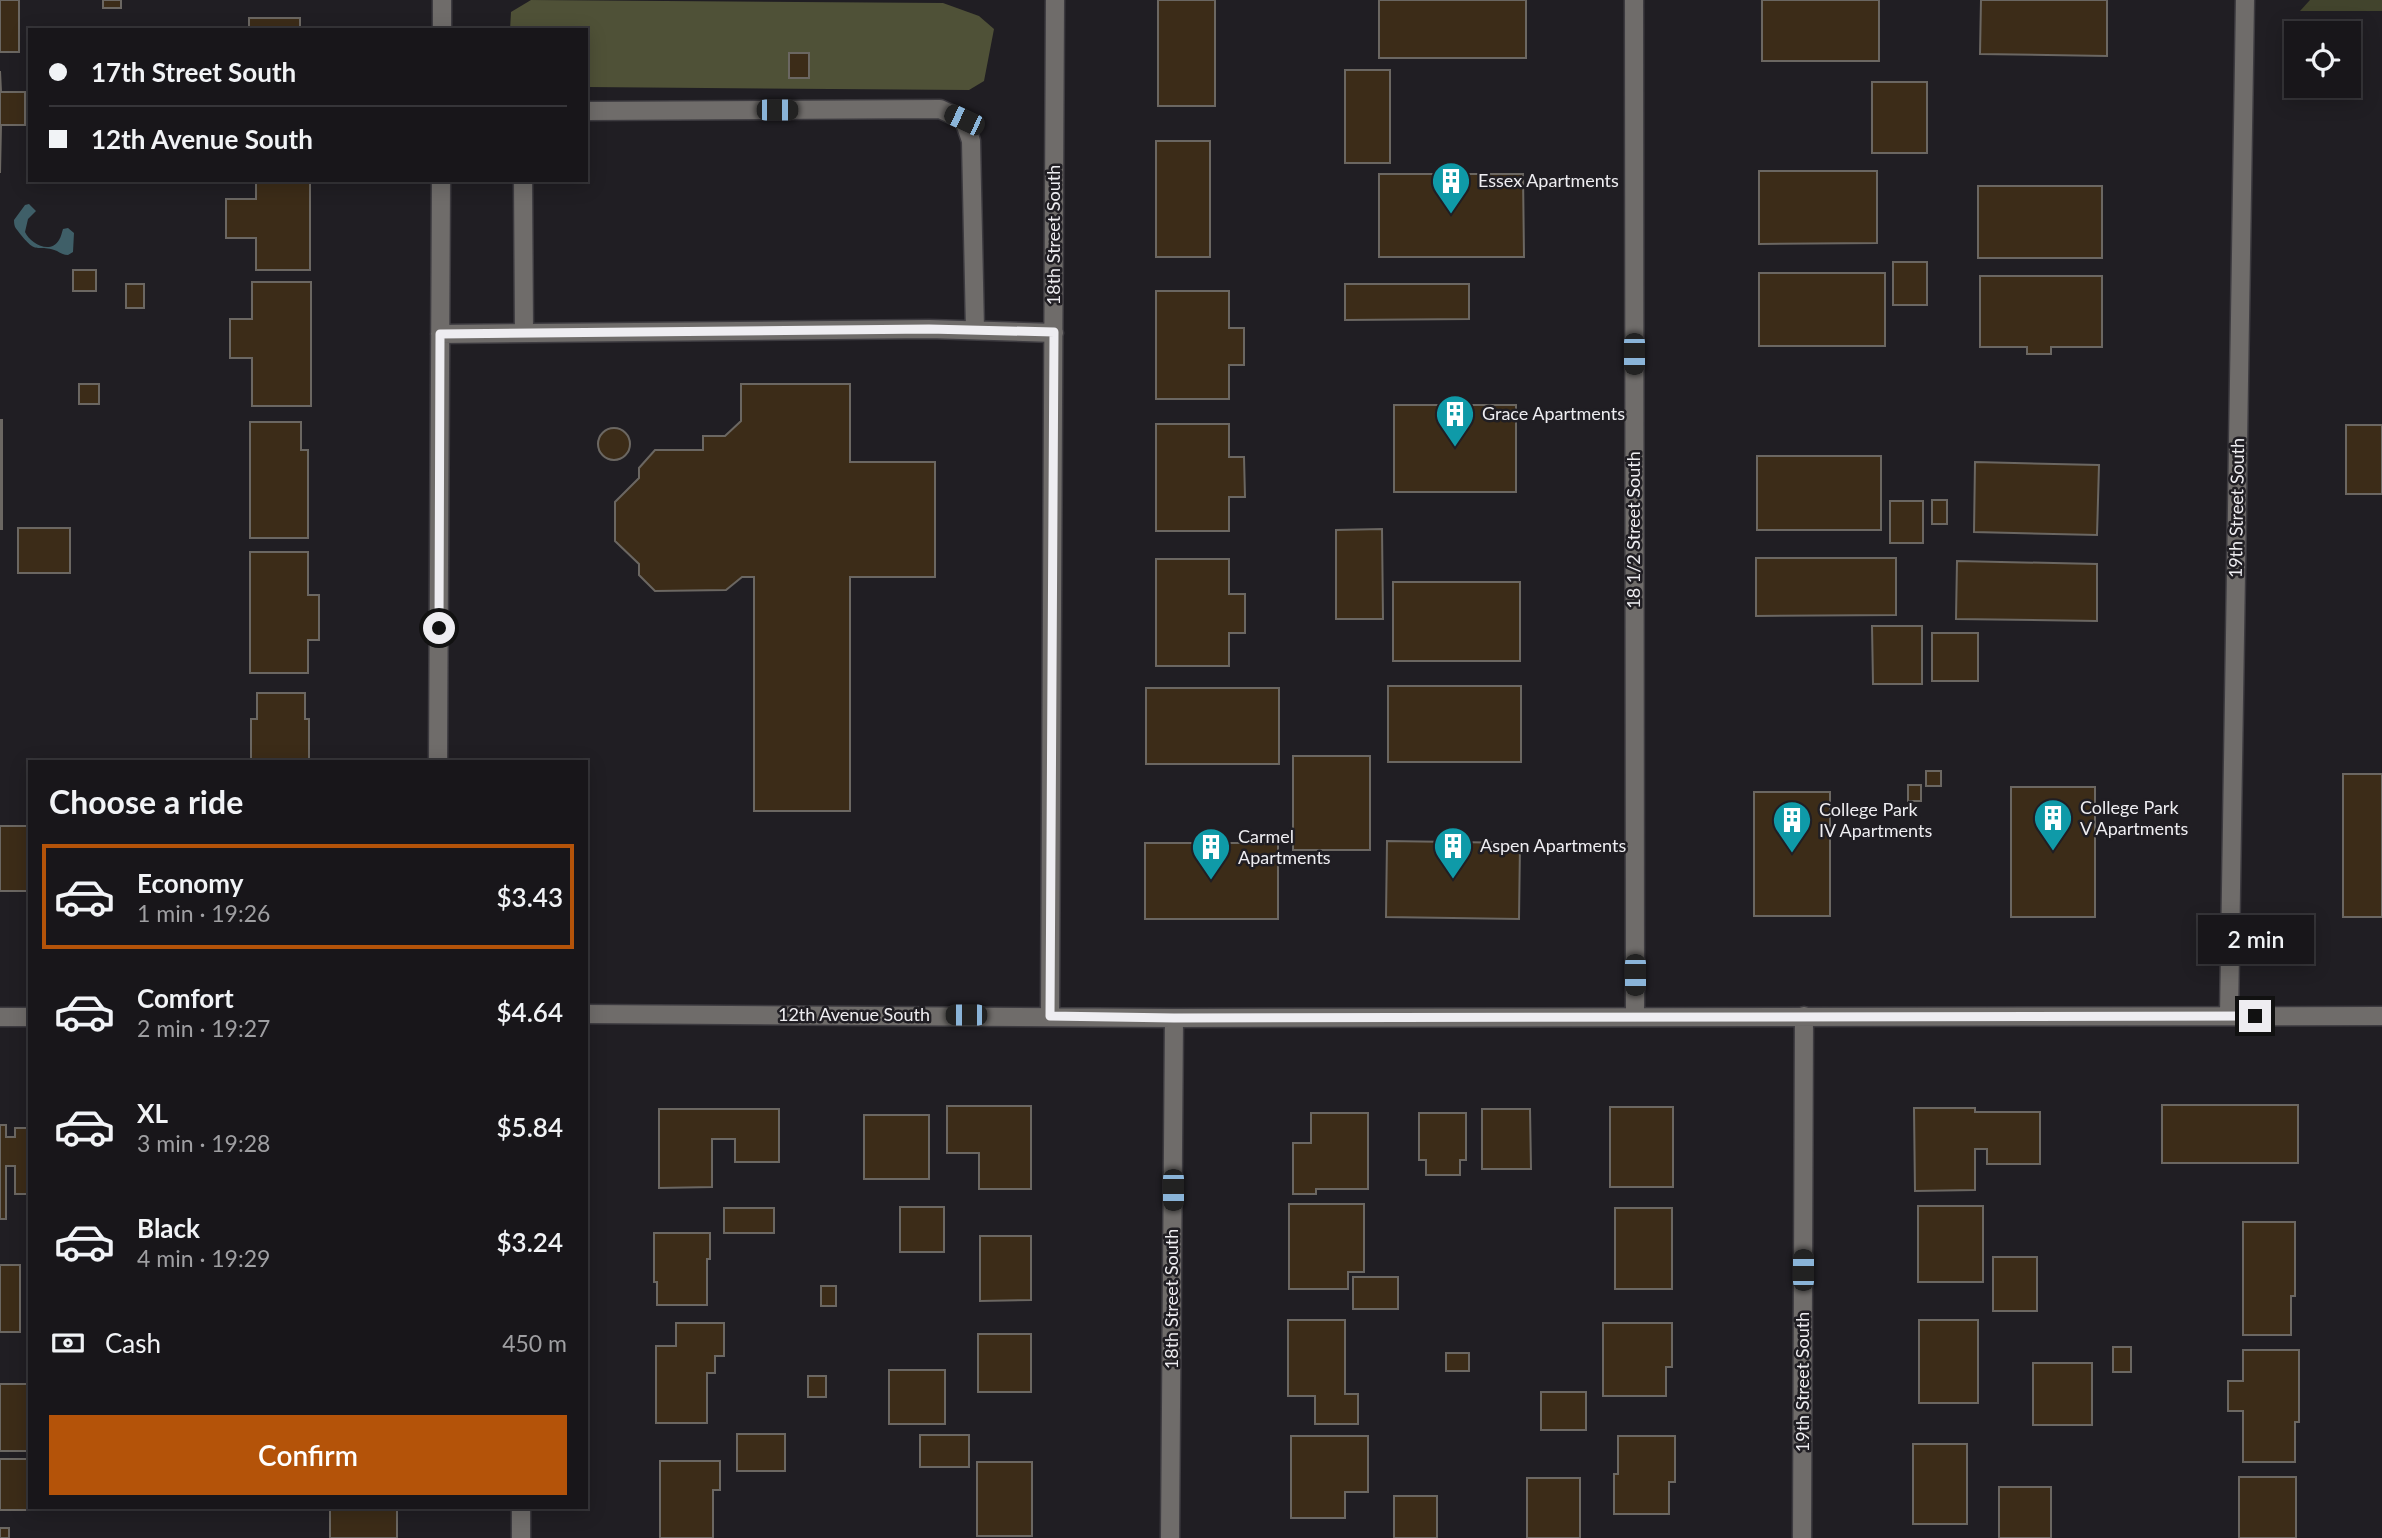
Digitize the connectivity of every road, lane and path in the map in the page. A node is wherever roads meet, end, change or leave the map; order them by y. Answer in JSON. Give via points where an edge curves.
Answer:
{"nodes":[{"id":1,"x":442,"y":0,"type":"edge"},
{"id":2,"x":1055,"y":0,"type":"edge"},
{"id":3,"x":1634,"y":0,"type":"edge"},
{"id":4,"x":2245,"y":0,"type":"edge"},
{"id":5,"x":442,"y":28,"type":"edge"},
{"id":6,"x":588,"y":111,"type":"edge"},
{"id":7,"x":441,"y":182,"type":"edge"},
{"id":8,"x":523,"y":182,"type":"edge"},
{"id":9,"x":975,"y":330,"type":"junction"},
{"id":10,"x":1054,"y":332,"type":"junction"},
{"id":11,"x":524,"y":333,"type":"junction"},
{"id":12,"x":440,"y":334,"type":"junction"},
{"id":13,"x":438,"y":760,"type":"edge"},
{"id":14,"x":588,"y":1014,"type":"edge"},
{"id":15,"x":1050,"y":1016,"type":"junction"},
{"id":16,"x":1804,"y":1016,"type":"junction"},
{"id":17,"x":2229,"y":1016,"type":"junction"},
{"id":18,"x":2382,"y":1016,"type":"edge"},
{"id":19,"x":0,"y":1017,"type":"edge"},
{"id":20,"x":28,"y":1017,"type":"edge"},
{"id":21,"x":1635,"y":1017,"type":"junction"},
{"id":22,"x":1174,"y":1018,"type":"junction"},
{"id":23,"x":521,"y":1509,"type":"edge"},
{"id":24,"x":521,"y":1538,"type":"edge"},
{"id":25,"x":1170,"y":1538,"type":"edge"},
{"id":26,"x":1802,"y":1538,"type":"edge"}],
"edges":[{"from":1,"to":5,"type":"street"},
{"from":2,"to":10,"type":"street","name":"18th Street South"},
{"from":3,"to":21,"type":"street","name":"18 1/2 Street South"},
{"from":4,"to":17,"type":"street","name":"19th Street South"},
{"from":6,"to":9,"type":"street","via":[[940,109],[964,120],[971,141]]},
{"from":7,"to":12,"type":"street"},
{"from":8,"to":11,"type":"street"},
{"from":9,"to":10,"type":"street"},
{"from":9,"to":11,"type":"street"},
{"from":10,"to":15,"type":"street","name":"18th Street South"},
{"from":11,"to":12,"type":"street"},
{"from":12,"to":13,"type":"street"},
{"from":14,"to":15,"type":"street","name":"12th Avenue South"},
{"from":15,"to":22,"type":"street","name":"12th Avenue South"},
{"from":16,"to":17,"type":"street","name":"12th Avenue South"},
{"from":16,"to":21,"type":"street","name":"12th Avenue South"},
{"from":16,"to":26,"type":"street","name":"19th Street South"},
{"from":17,"to":18,"type":"street","name":"12th Avenue South"},
{"from":19,"to":20,"type":"street"},
{"from":21,"to":22,"type":"street","name":"12th Avenue South"},
{"from":22,"to":25,"type":"street","name":"18th Street South"},
{"from":23,"to":24,"type":"street"}]}
